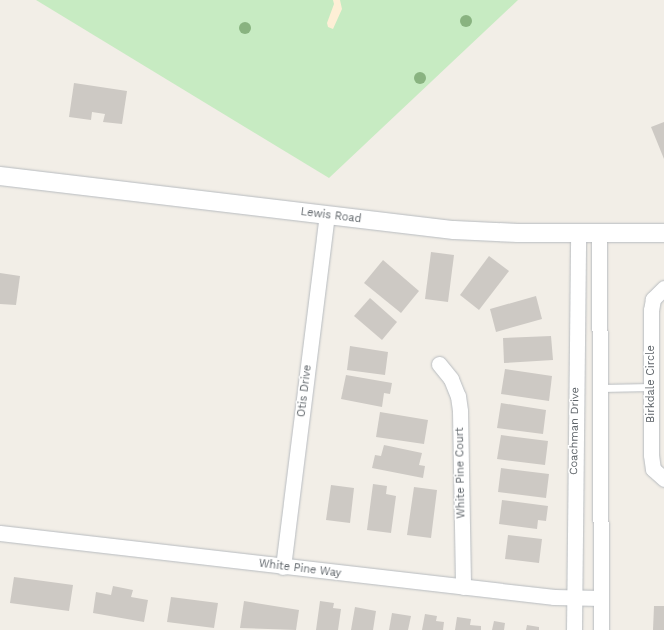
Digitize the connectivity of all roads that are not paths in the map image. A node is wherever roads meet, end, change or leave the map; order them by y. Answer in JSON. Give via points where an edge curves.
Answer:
{"nodes":[{"id":1,"x":0,"y":176,"type":"edge"},
{"id":2,"x":327,"y":215,"type":"junction"},
{"id":3,"x":578,"y":233,"type":"junction"},
{"id":4,"x":599,"y":233,"type":"junction"},
{"id":5,"x":664,"y":233,"type":"edge"},
{"id":6,"x":664,"y":288,"type":"edge"},
{"id":7,"x":439,"y":364,"type":"dead end"},
{"id":8,"x":651,"y":387,"type":"junction"},
{"id":9,"x":601,"y":388,"type":"junction"},
{"id":10,"x":664,"y":479,"type":"edge"},
{"id":11,"x":0,"y":533,"type":"edge"},
{"id":12,"x":284,"y":567,"type":"junction"},
{"id":13,"x":463,"y":587,"type":"junction"},
{"id":14,"x":601,"y":598,"type":"junction"},
{"id":15,"x":573,"y":599,"type":"junction"},
{"id":16,"x":574,"y":630,"type":"edge"},
{"id":17,"x":601,"y":630,"type":"edge"}],
"edges":[{"from":1,"to":2,"type":"street","name":"Lewis Road"},
{"from":2,"to":3,"type":"street","name":"Lewis Road","via":[[454,230]]},
{"from":2,"to":12,"type":"street","name":"Otis Drive"},
{"from":3,"to":4,"type":"street","name":"Lewis Road"},
{"from":3,"to":15,"type":"street","name":"Coachman Drive"},
{"from":4,"to":5,"type":"street","name":"Lewis Road"},
{"from":4,"to":9,"type":"street"},
{"from":6,"to":8,"type":"street","name":"Birkdale Circle","via":[[653,299],[651,310]]},
{"from":7,"to":13,"type":"street","name":"White Pine Court","via":[[451,379],[458,396],[460,411]]},
{"from":8,"to":9,"type":"lane"},
{"from":8,"to":10,"type":"street","name":"Birkdale Circle","via":[[653,468]]},
{"from":9,"to":14,"type":"street"},
{"from":11,"to":12,"type":"street","name":"White Pine Way"},
{"from":12,"to":13,"type":"street","name":"White Pine Way"},
{"from":13,"to":15,"type":"street","name":"White Pine Way"},
{"from":14,"to":15,"type":"street","name":"White Pine Way"},
{"from":14,"to":17,"type":"street"},
{"from":15,"to":16,"type":"street","name":"Coachman Drive"}]}
